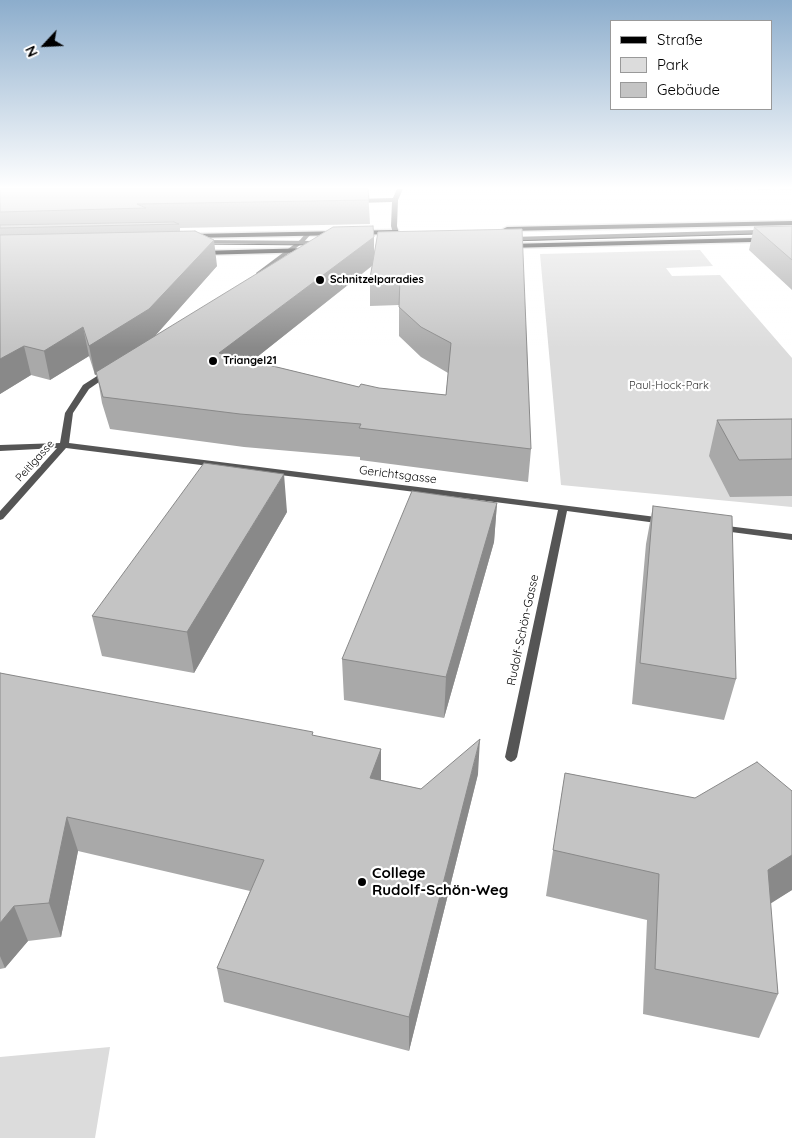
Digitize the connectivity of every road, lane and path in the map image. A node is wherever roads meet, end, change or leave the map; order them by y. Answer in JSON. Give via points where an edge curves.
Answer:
{"nodes":[{"id":1,"x":273,"y":242,"type":"edge"},
{"id":2,"x":522,"y":242,"type":"edge"},
{"id":3,"x":565,"y":242,"type":"edge"},
{"id":4,"x":299,"y":243,"type":"junction"},
{"id":5,"x":500,"y":243,"type":"joint"},
{"id":6,"x":407,"y":244,"type":"edge"},
{"id":7,"x":389,"y":245,"type":"edge"},
{"id":8,"x":398,"y":245,"type":"joint"},
{"id":9,"x":325,"y":247,"type":"joint"},
{"id":10,"x":290,"y":251,"type":"junction"},
{"id":11,"x":193,"y":253,"type":"edge"},
{"id":12,"x":251,"y":279,"type":"edge"},
{"id":13,"x":111,"y":371,"type":"edge"},
{"id":14,"x":64,"y":444,"type":"junction"},
{"id":15,"x":0,"y":448,"type":"edge"},
{"id":16,"x":563,"y":508,"type":"junction"},
{"id":17,"x":0,"y":517,"type":"edge"},
{"id":18,"x":676,"y":522,"type":"edge"},
{"id":19,"x":705,"y":526,"type":"edge"},
{"id":20,"x":792,"y":537,"type":"edge"},
{"id":21,"x":512,"y":757,"type":"dead end"}],
"edges":[{"from":1,"to":4,"type":"street"},
{"from":2,"to":5,"type":"street"},
{"from":3,"to":5,"type":"main road"},
{"from":4,"to":9,"type":"street"},
{"from":4,"to":10,"type":"street"},
{"from":6,"to":8,"type":"main road"},
{"from":7,"to":8,"type":"main road"},
{"from":9,"to":10,"type":"main road"},
{"from":10,"to":11,"type":"main road"},
{"from":10,"to":12,"type":"street"},
{"from":13,"to":14,"type":"street","name":"Peitlgasse","via":[[86,388],[69,413]]},
{"from":14,"to":15,"type":"street","name":"Gerichtsgasse"},
{"from":14,"to":16,"type":"street","name":"Gerichtsgasse"},
{"from":14,"to":17,"type":"street","name":"Peitlgasse"},
{"from":16,"to":18,"type":"street","name":"Gerichtsgasse"},
{"from":16,"to":21,"type":"street","name":"Rudolf-Schön-Gasse"},
{"from":19,"to":20,"type":"street"}]}
